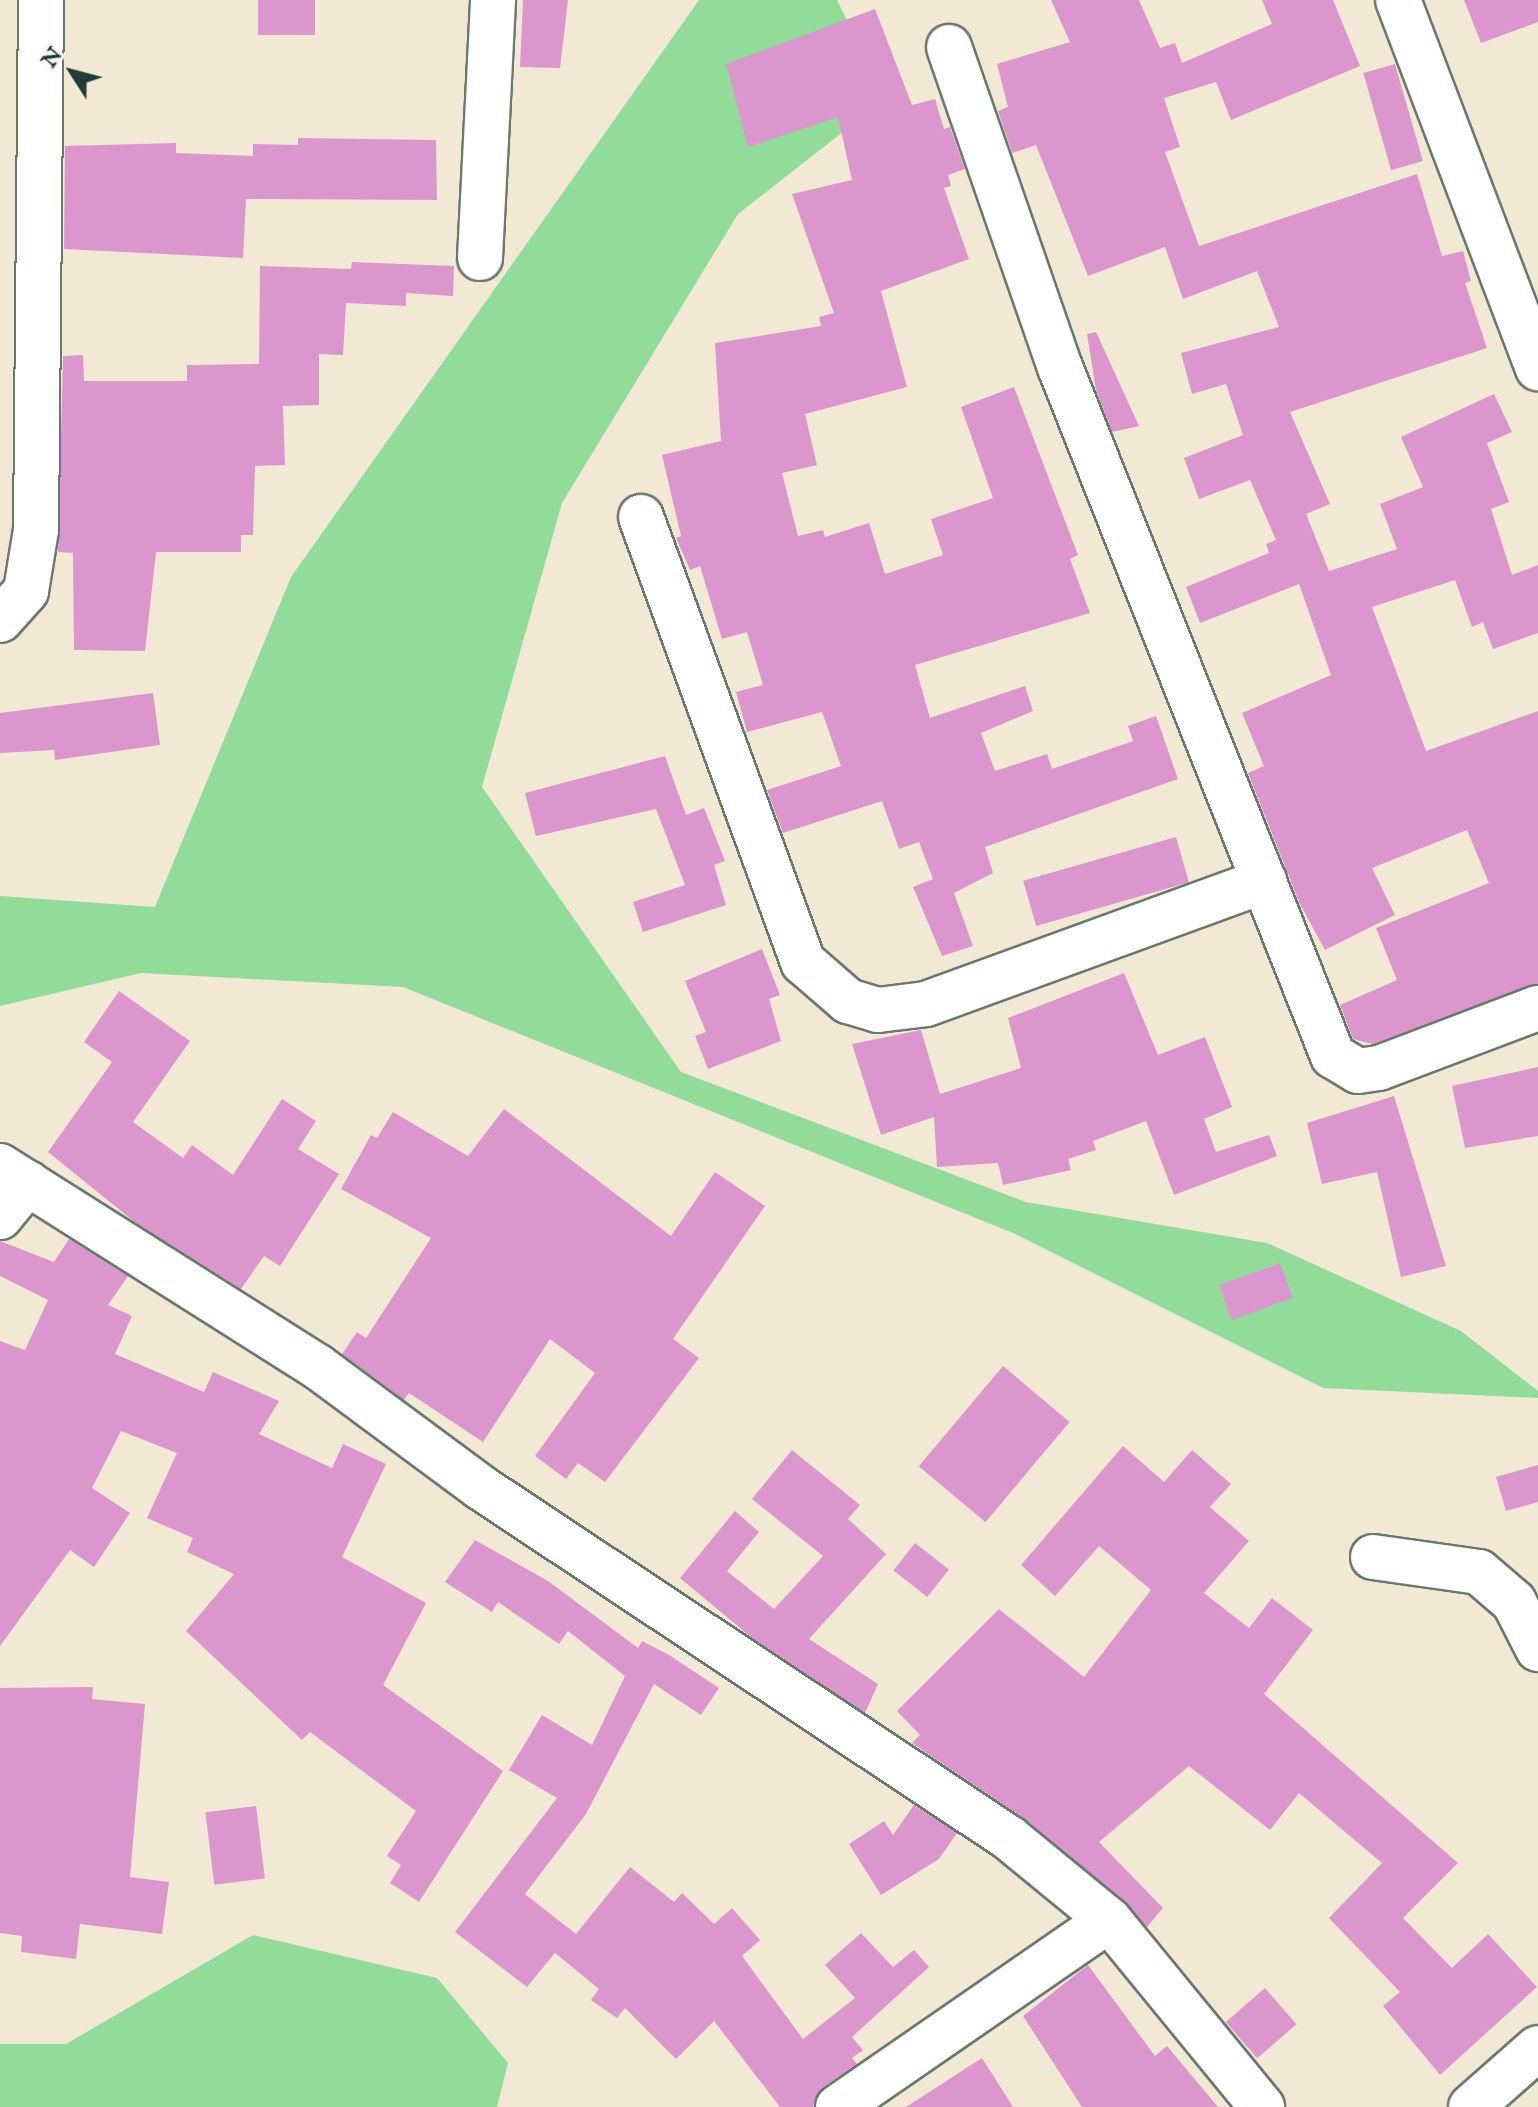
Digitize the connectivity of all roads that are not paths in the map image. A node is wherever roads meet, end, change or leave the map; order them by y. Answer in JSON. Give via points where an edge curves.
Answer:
{"nodes":[{"id":1,"x":41,"y":0,"type":"edge"},
{"id":2,"x":493,"y":0,"type":"edge"},
{"id":3,"x":1398,"y":0,"type":"edge"},
{"id":4,"x":949,"y":47,"type":"dead end"},
{"id":5,"x":17,"y":172,"type":"edge"},
{"id":6,"x":480,"y":258,"type":"dead end"},
{"id":7,"x":1538,"y":368,"type":"edge"},
{"id":8,"x":641,"y":517,"type":"dead end"},
{"id":9,"x":0,"y":620,"type":"edge"},
{"id":10,"x":1264,"y":881,"type":"junction"},
{"id":11,"x":1538,"y":1008,"type":"edge"},
{"id":12,"x":14,"y":1174,"type":"edge"},
{"id":13,"x":0,"y":1217,"type":"edge"},
{"id":14,"x":1373,"y":1557,"type":"dead end"},
{"id":15,"x":1538,"y":1649,"type":"edge"},
{"id":16,"x":1109,"y":1920,"type":"junction"},
{"id":17,"x":1538,"y":2048,"type":"edge"},
{"id":18,"x":838,"y":2107,"type":"edge"},
{"id":19,"x":1262,"y":2107,"type":"edge"},
{"id":20,"x":1471,"y":2107,"type":"edge"}],
"edges":[{"from":1,"to":5,"type":"street"},
{"from":2,"to":6,"type":"street"},
{"from":3,"to":7,"type":"street"},
{"from":4,"to":10,"type":"street","via":[[1060,367]]},
{"from":5,"to":9,"type":"street","via":[[34,556],[26,591]]},
{"from":8,"to":10,"type":"street","via":[[803,962],[848,1001],[878,1010],[926,1004]]},
{"from":10,"to":11,"type":"street","via":[[1327,1046],[1348,1068],[1379,1068]]},
{"from":12,"to":13,"type":"street"},
{"from":12,"to":16,"type":"street","via":[[318,1367],[480,1487],[1009,1838]]},
{"from":14,"to":15,"type":"street","via":[[1479,1572],[1514,1602]]},
{"from":16,"to":18,"type":"street"},
{"from":16,"to":19,"type":"street"},
{"from":17,"to":20,"type":"street"}]}
